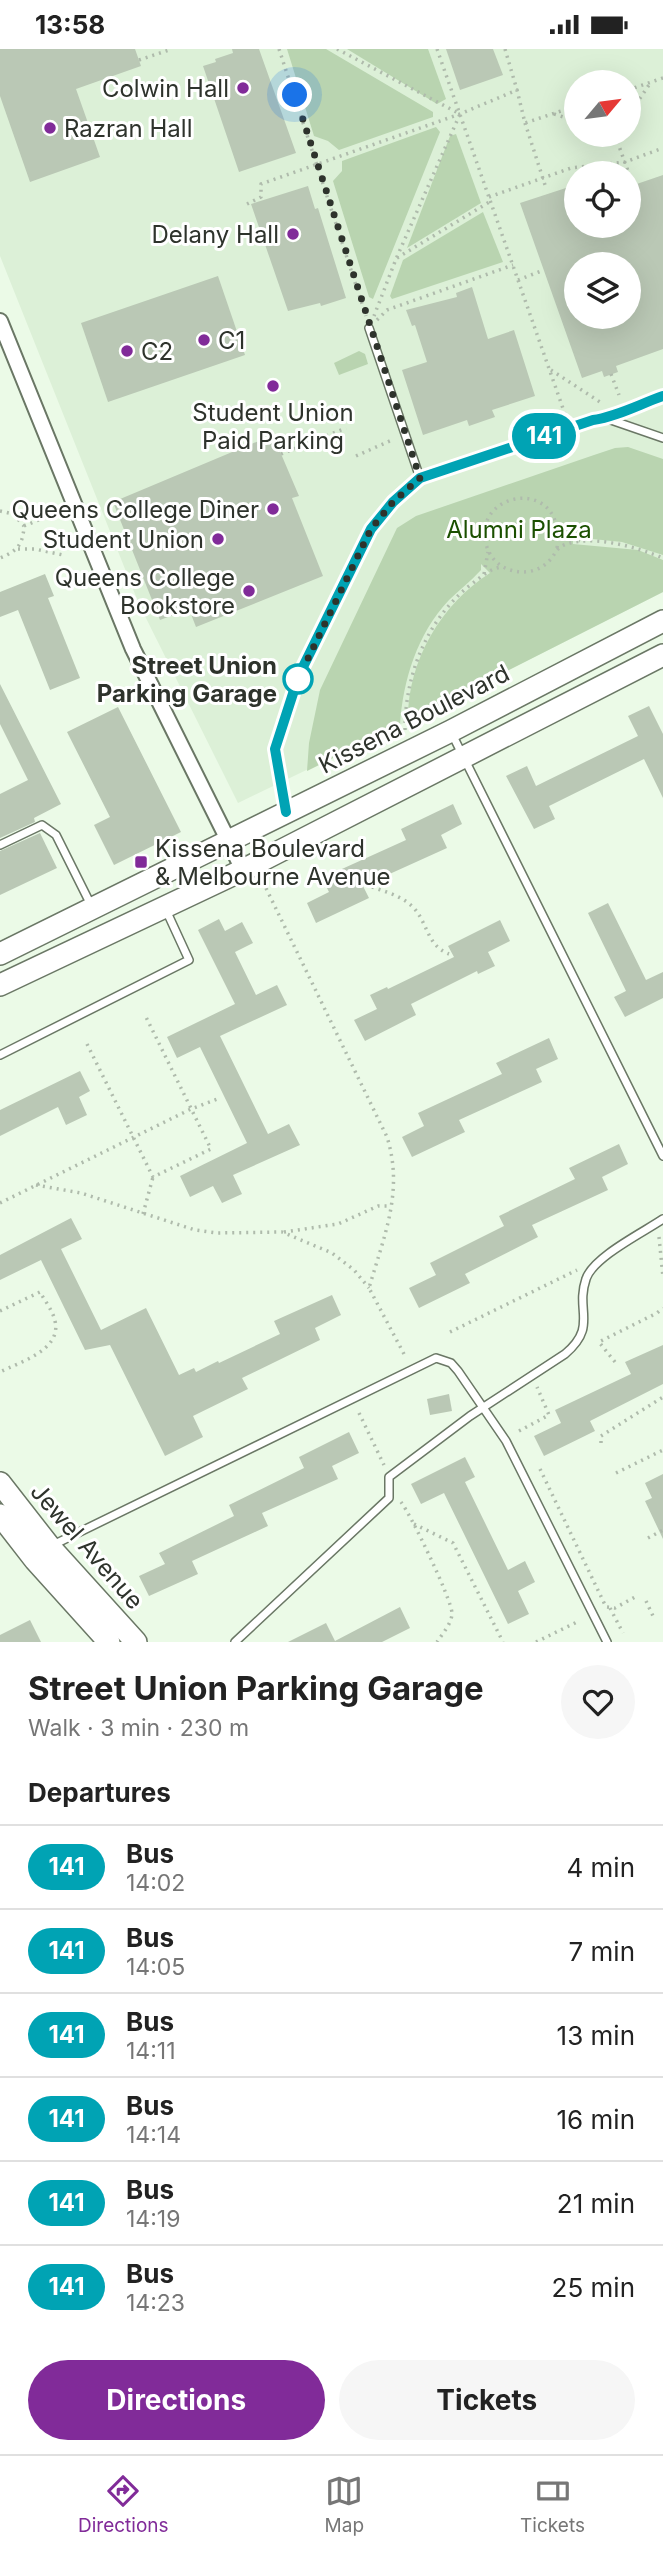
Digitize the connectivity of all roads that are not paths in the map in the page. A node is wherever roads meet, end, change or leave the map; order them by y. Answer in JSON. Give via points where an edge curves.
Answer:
{"nodes":[{"id":1,"x":0,"y":321,"type":"edge"},
{"id":2,"x":369,"y":328,"type":"road end"},
{"id":3,"x":663,"y":396,"type":"edge"},
{"id":4,"x":608,"y":419,"type":"junction"},
{"id":5,"x":663,"y":438,"type":"edge"},
{"id":6,"x":420,"y":478,"type":"junction"},
{"id":7,"x":663,"y":621,"type":"edge"},
{"id":8,"x":663,"y":655,"type":"edge"},
{"id":9,"x":451,"y":731,"type":"junction"},
{"id":10,"x":464,"y":757,"type":"junction"},
{"id":11,"x":286,"y":812,"type":"junction"},
{"id":12,"x":228,"y":842,"type":"junction"},
{"id":13,"x":0,"y":845,"type":"edge"},
{"id":14,"x":243,"y":870,"type":"junction"},
{"id":15,"x":164,"y":906,"type":"junction"},
{"id":16,"x":92,"y":907,"type":"junction"},
{"id":17,"x":0,"y":954,"type":"edge"},
{"id":18,"x":0,"y":985,"type":"edge"},
{"id":19,"x":0,"y":1055,"type":"edge"},
{"id":20,"x":663,"y":1156,"type":"edge"},
{"id":21,"x":660,"y":1221,"type":"edge"},
{"id":22,"x":484,"y":1406,"type":"junction"},
{"id":23,"x":0,"y":1483,"type":"edge"},
{"id":24,"x":0,"y":1515,"type":"edge"},
{"id":25,"x":50,"y":1547,"type":"junction"},
{"id":26,"x":109,"y":1642,"type":"edge"},
{"id":27,"x":136,"y":1642,"type":"edge"},
{"id":28,"x":234,"y":1642,"type":"edge"},
{"id":29,"x":607,"y":1642,"type":"edge"}],
"edges":[{"from":1,"to":12,"type":"street","via":[[133,649]]},
{"from":2,"to":6,"type":"lane"},
{"from":3,"to":4,"type":"lane"},
{"from":4,"to":5,"type":"lane"},
{"from":4,"to":6,"type":"lane","via":[[593,420]]},
{"from":6,"to":11,"type":"lane","via":[[371,529],[299,675],[275,749]]},
{"from":7,"to":9,"type":"main road","name":"Kissena Boulevard"},
{"from":8,"to":10,"type":"main road"},
{"from":9,"to":10,"type":"lane"},
{"from":9,"to":11,"type":"main road","name":"Kissena Boulevard"},
{"from":10,"to":14,"type":"main road"},
{"from":10,"to":20,"type":"lane"},
{"from":11,"to":12,"type":"main road","name":"Kissena Boulevard"},
{"from":12,"to":14,"type":"street"},
{"from":12,"to":16,"type":"main road","name":"Kissena Boulevard"},
{"from":13,"to":16,"type":"lane","via":[[42,825],[56,835]]},
{"from":14,"to":15,"type":"main road"},
{"from":15,"to":18,"type":"main road"},
{"from":15,"to":19,"type":"lane","via":[[189,960]]},
{"from":16,"to":17,"type":"main road","name":"Kissena Boulevard"},
{"from":21,"to":22,"type":"lane","via":[[594,1265],[586,1279],[582,1335],[577,1344]]},
{"from":22,"to":25,"type":"lane","via":[[451,1363],[429,1359]]},
{"from":22,"to":28,"type":"lane","via":[[390,1477],[389,1498]]},
{"from":22,"to":29,"type":"lane"},
{"from":23,"to":25,"type":"main road","name":"Jewel Avenue"},
{"from":24,"to":26,"type":"main road","name":"Jewel Avenue"},
{"from":25,"to":27,"type":"main road","name":"Jewel Avenue"}]}
